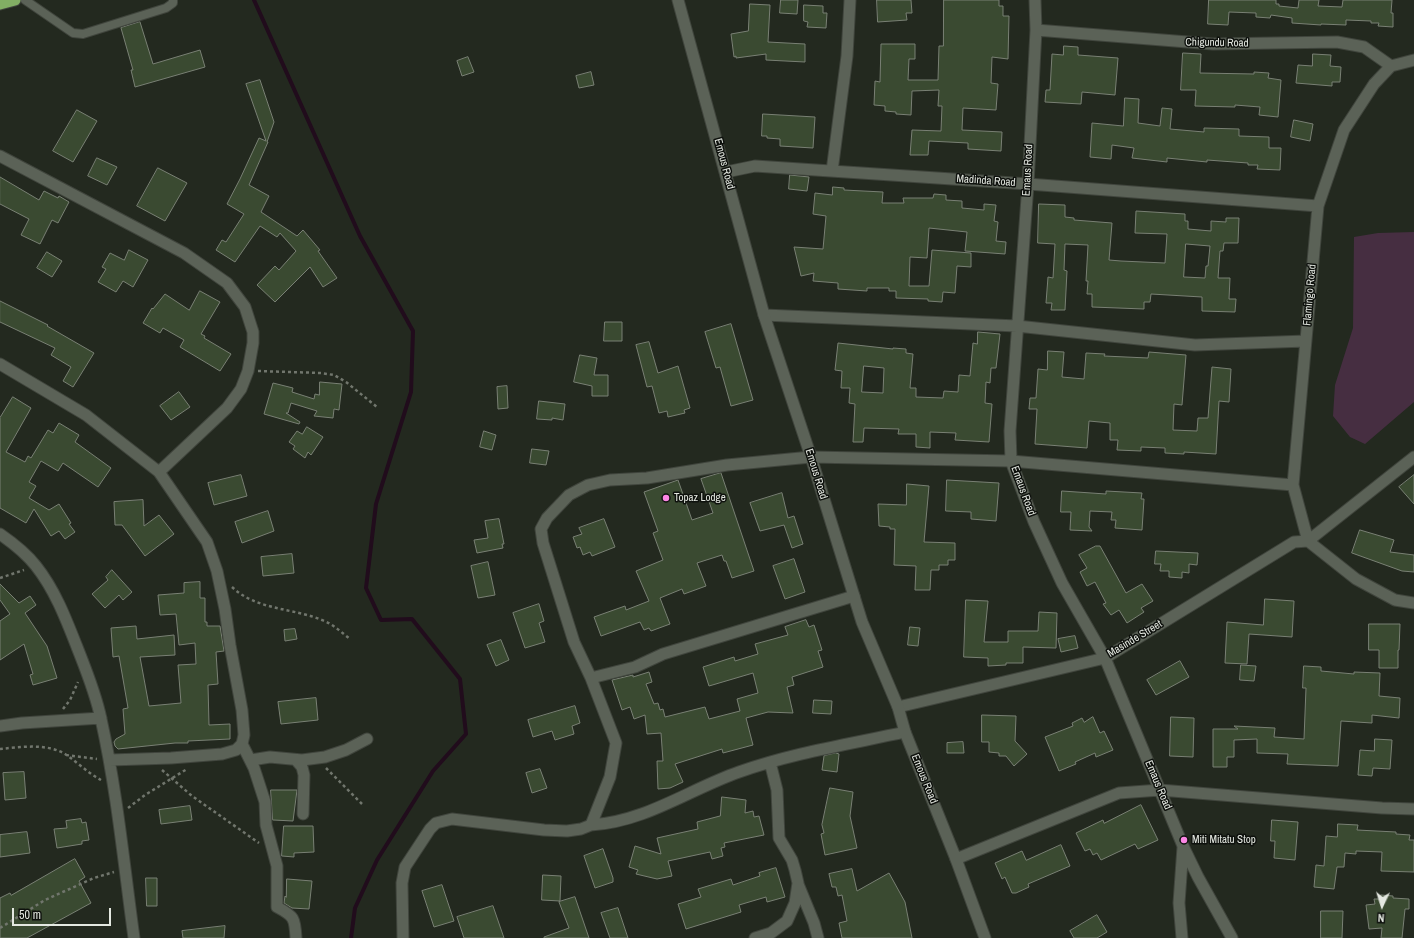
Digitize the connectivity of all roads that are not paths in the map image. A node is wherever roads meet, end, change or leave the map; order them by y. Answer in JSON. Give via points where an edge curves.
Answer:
{"nodes":[{"id":1,"x":15,"y":0,"type":"edge"},
{"id":2,"x":25,"y":0,"type":"edge"},
{"id":3,"x":173,"y":0,"type":"edge"},
{"id":4,"x":678,"y":0,"type":"edge"},
{"id":5,"x":850,"y":0,"type":"edge"},
{"id":6,"x":1035,"y":0,"type":"edge"},
{"id":7,"x":0,"y":4,"type":"edge"},
{"id":8,"x":1036,"y":30,"type":"junction"},
{"id":9,"x":1414,"y":60,"type":"edge"},
{"id":10,"x":1391,"y":66,"type":"junction"},
{"id":11,"x":0,"y":156,"type":"edge"},
{"id":12,"x":832,"y":171,"type":"junction"},
{"id":13,"x":726,"y":172,"type":"junction"},
{"id":14,"x":1028,"y":184,"type":"junction"},
{"id":15,"x":1318,"y":206,"type":"junction"},
{"id":16,"x":764,"y":315,"type":"junction"},
{"id":17,"x":1018,"y":326,"type":"junction"},
{"id":18,"x":1306,"y":341,"type":"junction"},
{"id":19,"x":0,"y":364,"type":"edge"},
{"id":20,"x":811,"y":457,"type":"junction"},
{"id":21,"x":1414,"y":457,"type":"edge"},
{"id":22,"x":1011,"y":461,"type":"junction"},
{"id":23,"x":159,"y":472,"type":"junction"},
{"id":24,"x":1293,"y":485,"type":"junction"},
{"id":25,"x":0,"y":534,"type":"edge"},
{"id":26,"x":1308,"y":541,"type":"junction"},
{"id":27,"x":854,"y":596,"type":"junction"},
{"id":28,"x":1414,"y":604,"type":"edge"},
{"id":29,"x":1105,"y":658,"type":"junction"},
{"id":30,"x":592,"y":678,"type":"junction"},
{"id":31,"x":898,"y":707,"type":"junction"},
{"id":32,"x":101,"y":718,"type":"junction"},
{"id":33,"x":0,"y":726,"type":"edge"},
{"id":34,"x":905,"y":732,"type":"junction"},
{"id":35,"x":367,"y":739,"type":"dead end"},
{"id":36,"x":242,"y":744,"type":"junction"},
{"id":37,"x":110,"y":760,"type":"junction"},
{"id":38,"x":251,"y":760,"type":"junction"},
{"id":39,"x":296,"y":760,"type":"junction"},
{"id":40,"x":770,"y":762,"type":"junction"},
{"id":41,"x":1160,"y":790,"type":"junction"},
{"id":42,"x":1414,"y":809,"type":"edge"},
{"id":43,"x":303,"y":814,"type":"dead end"},
{"id":44,"x":592,"y":825,"type":"junction"},
{"id":45,"x":1183,"y":846,"type":"junction"},
{"id":46,"x":956,"y":859,"type":"junction"},
{"id":47,"x":798,"y":883,"type":"junction"},
{"id":48,"x":134,"y":938,"type":"edge"},
{"id":49,"x":296,"y":938,"type":"edge"},
{"id":50,"x":403,"y":938,"type":"edge"},
{"id":51,"x":755,"y":938,"type":"edge"},
{"id":52,"x":818,"y":938,"type":"edge"},
{"id":53,"x":985,"y":938,"type":"edge"},
{"id":54,"x":1182,"y":938,"type":"edge"},
{"id":55,"x":1232,"y":938,"type":"edge"}],
"edges":[{"from":1,"to":7,"type":"highway"},
{"from":2,"to":3,"type":"lane","via":[[73,33],[83,34],[166,8]]},
{"from":4,"to":13,"type":"street","name":"Emous Road"},
{"from":5,"to":12,"type":"street","via":[[847,56]]},
{"from":6,"to":8,"type":"street","name":"Emaus Road"},
{"from":8,"to":10,"type":"street","name":"Chigundu Road","via":[[1213,44],[1337,42],[1364,47]]},
{"from":8,"to":14,"type":"street","name":"Emaus Road"},
{"from":9,"to":10,"type":"street"},
{"from":10,"to":15,"type":"street","name":"Flamingo Road","via":[[1374,84],[1344,130]]},
{"from":11,"to":23,"type":"street","via":[[184,254],[227,284],[245,307],[253,332],[253,342],[248,371],[241,389],[227,408]]},
{"from":12,"to":13,"type":"street","name":"Madinda Road","via":[[755,166]]},
{"from":12,"to":14,"type":"street","name":"Madinda Road"},
{"from":13,"to":16,"type":"street","name":"Emous Road"},
{"from":14,"to":15,"type":"street","name":"Madinda Road"},
{"from":14,"to":17,"type":"street","name":"Emaus Road"},
{"from":15,"to":18,"type":"street","name":"Flamingo Road"},
{"from":16,"to":17,"type":"street"},
{"from":16,"to":20,"type":"street","name":"Emous Road"},
{"from":17,"to":18,"type":"street","via":[[1195,345]]},
{"from":17,"to":22,"type":"street","name":"Emaus Road","via":[[1010,431]]},
{"from":18,"to":24,"type":"street","name":"Flamingo Road"},
{"from":19,"to":23,"type":"street","via":[[86,415]]},
{"from":20,"to":22,"type":"street"},
{"from":20,"to":27,"type":"street","name":"Emous Road"},
{"from":20,"to":30,"type":"street","via":[[727,465],[588,485],[570,495],[547,518],[541,529],[543,543],[574,642]]},
{"from":21,"to":26,"type":"street","name":"Masinde Street"},
{"from":22,"to":24,"type":"street"},
{"from":22,"to":29,"type":"street","name":"Emaus Road","via":[[1034,522],[1062,583]]},
{"from":23,"to":36,"type":"street","via":[[207,542],[217,571],[242,710]]},
{"from":24,"to":26,"type":"street","name":"Flamingo Road"},
{"from":25,"to":32,"type":"street","via":[[18,547],[54,591],[69,625]]},
{"from":26,"to":28,"type":"street","via":[[1356,579],[1395,600]]},
{"from":26,"to":29,"type":"street","name":"Masinde Street","via":[[1294,542]]},
{"from":27,"to":30,"type":"street","via":[[663,654],[635,667]]},
{"from":27,"to":31,"type":"street","name":"Emous Road","via":[[862,622]]},
{"from":29,"to":31,"type":"street","name":"Masinde Street"},
{"from":29,"to":41,"type":"street","name":"Emaus Road"},
{"from":30,"to":44,"type":"street","via":[[616,743],[610,777]]},
{"from":31,"to":34,"type":"street","name":"Emous Road"},
{"from":32,"to":33,"type":"street"},
{"from":32,"to":37,"type":"street"},
{"from":34,"to":40,"type":"street"},
{"from":34,"to":46,"type":"street","name":"Emous Road"},
{"from":35,"to":39,"type":"street","via":[[325,757]]},
{"from":36,"to":37,"type":"street","via":[[229,753]]},
{"from":36,"to":38,"type":"street"},
{"from":37,"to":48,"type":"street"},
{"from":38,"to":39,"type":"street","via":[[270,757]]},
{"from":38,"to":49,"type":"street","via":[[265,802],[266,825],[276,866],[277,907],[288,912],[292,918]]},
{"from":39,"to":43,"type":"street","via":[[304,775]]},
{"from":40,"to":44,"type":"street","via":[[738,772],[634,818]]},
{"from":40,"to":47,"type":"street","via":[[777,790],[779,838],[795,870]]},
{"from":41,"to":42,"type":"street"},
{"from":41,"to":45,"type":"street","name":"Emaus Road"},
{"from":41,"to":46,"type":"street","via":[[1119,793]]},
{"from":44,"to":50,"type":"street","via":[[567,831],[452,819],[436,823],[405,867],[402,884]]},
{"from":45,"to":54,"type":"street","via":[[1179,903]]},
{"from":45,"to":55,"type":"street","name":"Emaus Road"},
{"from":46,"to":53,"type":"street","name":"Emous Road"},
{"from":47,"to":51,"type":"street","via":[[795,903],[787,921],[771,933]]},
{"from":47,"to":52,"type":"street"}]}
